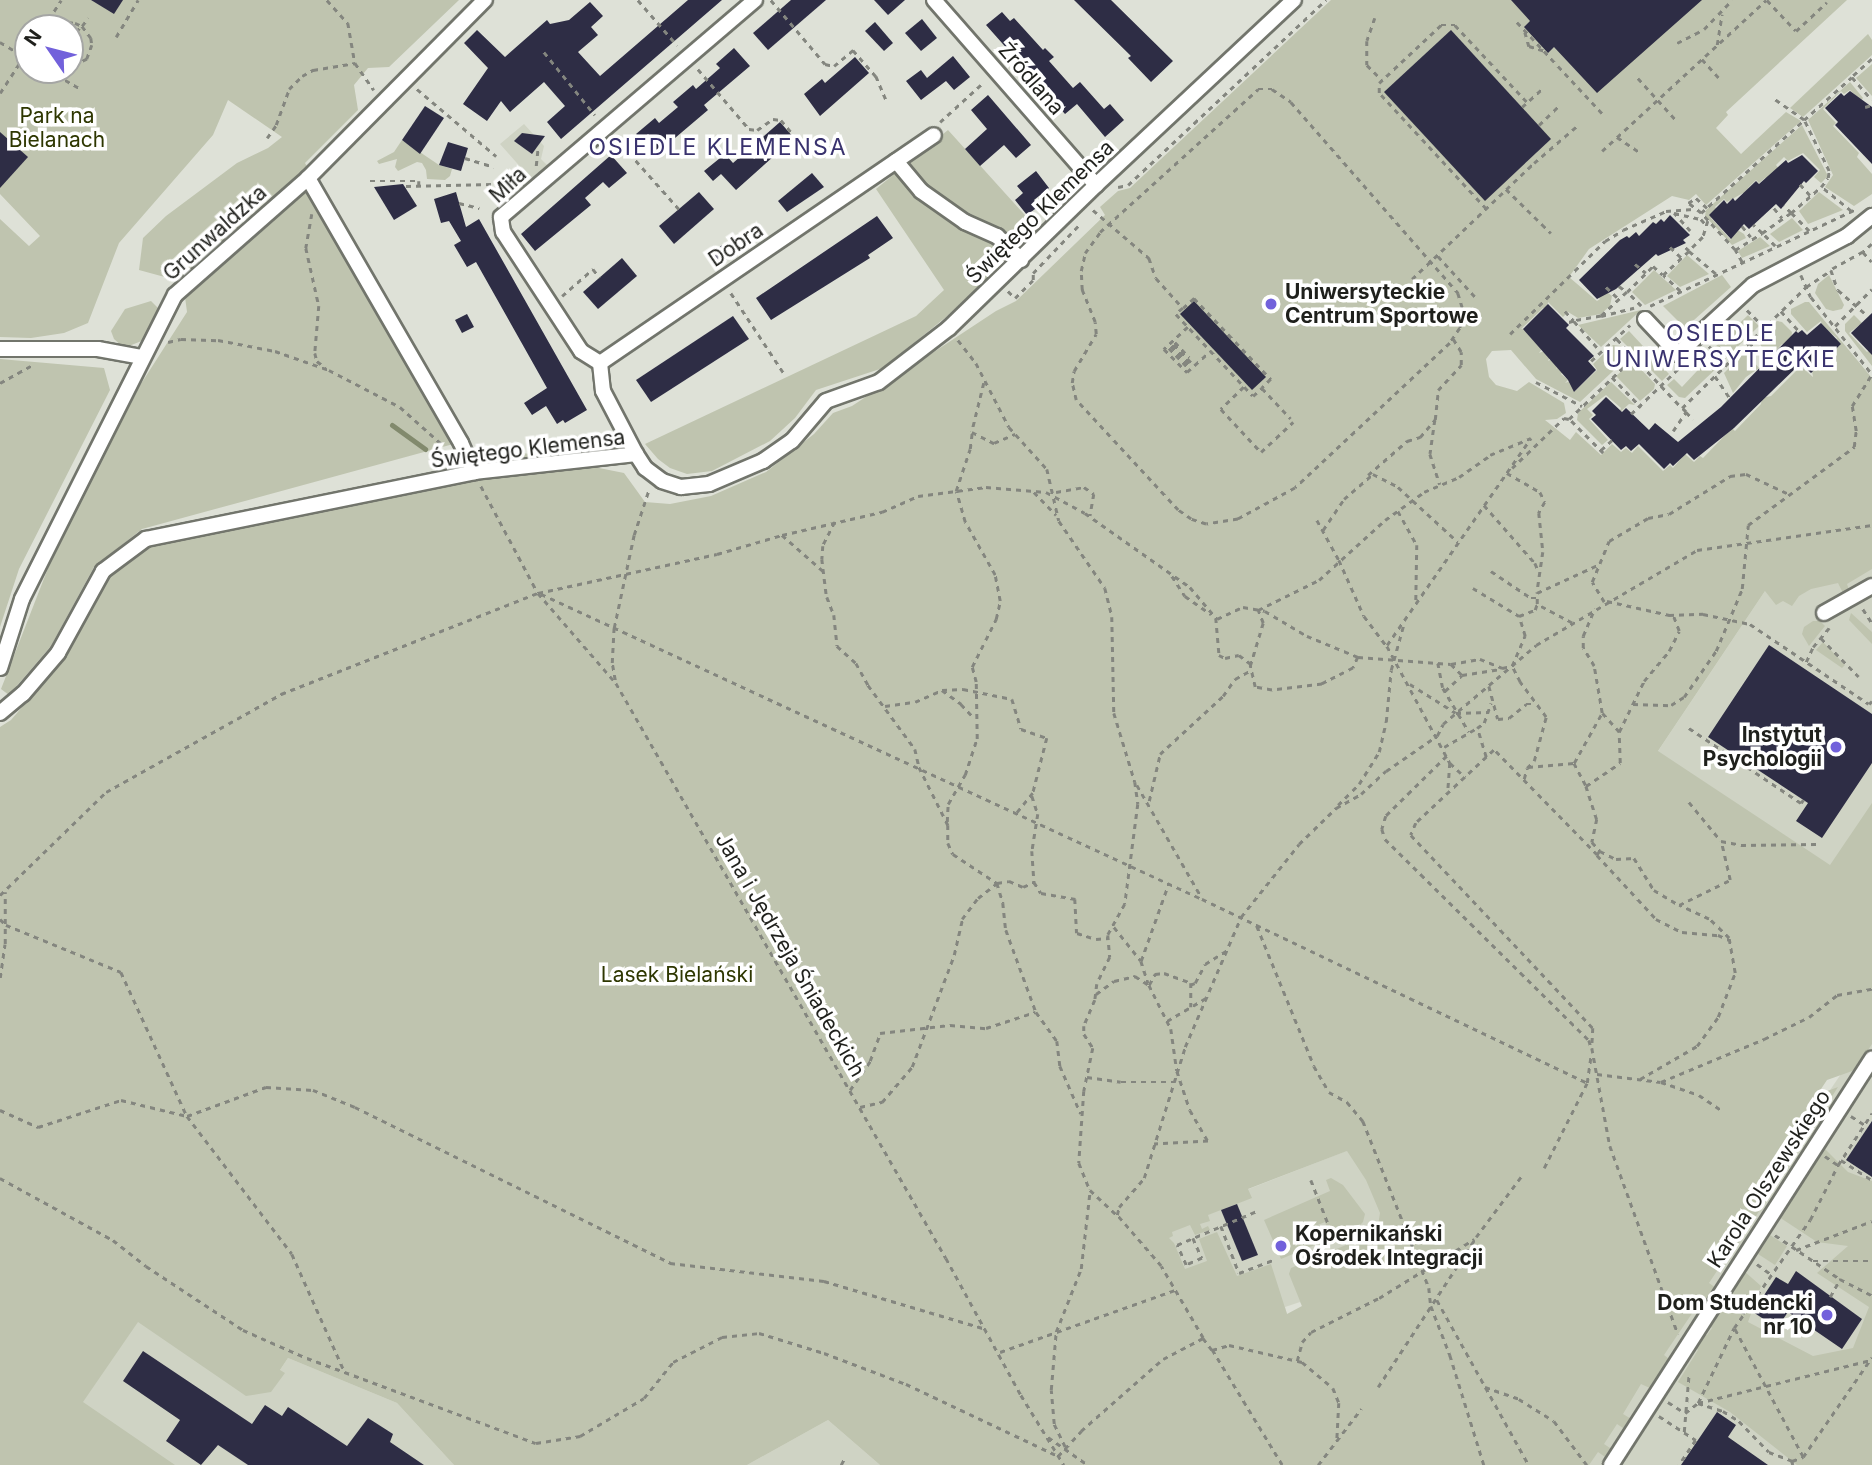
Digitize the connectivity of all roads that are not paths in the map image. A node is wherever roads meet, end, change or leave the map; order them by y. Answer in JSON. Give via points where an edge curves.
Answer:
{"nodes":[{"id":1,"x":485,"y":0,"type":"edge"},
{"id":2,"x":755,"y":0,"type":"edge"},
{"id":3,"x":934,"y":0,"type":"edge"},
{"id":4,"x":1294,"y":0,"type":"edge"},
{"id":5,"x":934,"y":131,"type":"road end"},
{"id":6,"x":896,"y":161,"type":"junction"},
{"id":7,"x":308,"y":178,"type":"junction"},
{"id":8,"x":1096,"y":185,"type":"junction"},
{"id":9,"x":1872,"y":216,"type":"edge"},
{"id":10,"x":1021,"y":260,"type":"junction"},
{"id":11,"x":1641,"y":314,"type":"road end"},
{"id":12,"x":0,"y":349,"type":"edge"},
{"id":13,"x":142,"y":357,"type":"junction"},
{"id":14,"x":600,"y":363,"type":"junction"},
{"id":15,"x":636,"y":454,"type":"junction"},
{"id":16,"x":474,"y":472,"type":"junction"},
{"id":17,"x":1872,"y":586,"type":"edge"},
{"id":18,"x":1830,"y":619,"type":"road end"},
{"id":19,"x":0,"y":668,"type":"edge"},
{"id":20,"x":0,"y":713,"type":"edge"},
{"id":21,"x":1872,"y":1058,"type":"edge"},
{"id":22,"x":1611,"y":1465,"type":"edge"}],
"edges":[{"from":1,"to":7,"type":"street","name":"Grunwaldzka"},
{"from":2,"to":14,"type":"street","name":"Miła","via":[[503,213],[503,232],[556,314],[580,351]]},
{"from":3,"to":8,"type":"street","name":"Źródlana"},
{"from":4,"to":8,"type":"street","name":"Świętego Klemensa"},
{"from":5,"to":6,"type":"street","name":"Dobra"},
{"from":6,"to":10,"type":"street","via":[[921,191],[965,222],[997,236]]},
{"from":6,"to":14,"type":"street","name":"Dobra"},
{"from":7,"to":13,"type":"street","name":"Grunwaldzka","via":[[175,295]]},
{"from":7,"to":16,"type":"street"},
{"from":8,"to":10,"type":"street","name":"Świętego Klemensa"},
{"from":9,"to":11,"type":"street","via":[[1847,236],[1765,278],[1678,354]]},
{"from":10,"to":15,"type":"street","name":"Świętego Klemensa","via":[[949,328],[879,382],[826,401],[773,455],[721,480],[694,487],[673,486],[651,474]]},
{"from":12,"to":13,"type":"street","via":[[98,349]]},
{"from":13,"to":19,"type":"street","name":"Grunwaldzka","via":[[22,599]]},
{"from":14,"to":15,"type":"street","via":[[603,391]]},
{"from":15,"to":16,"type":"street","name":"Świętego Klemensa"},
{"from":16,"to":20,"type":"street","name":"Świętego Klemensa","via":[[146,539],[103,571],[58,653]]},
{"from":17,"to":18,"type":"street"},
{"from":21,"to":22,"type":"street","name":"Karola Olszewskiego","via":[[1763,1227],[1687,1357]]}]}
